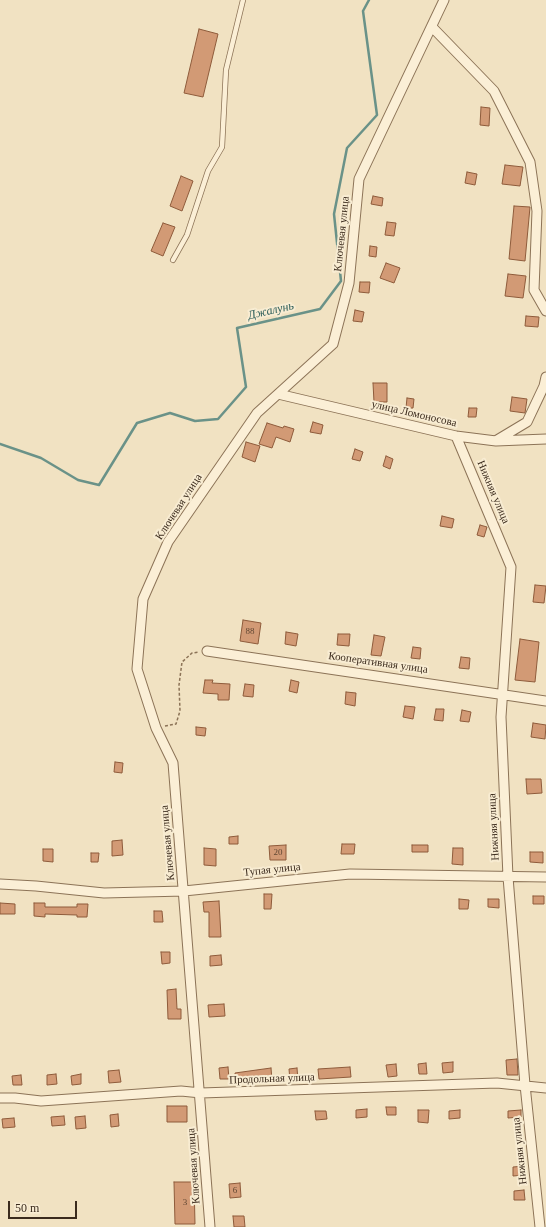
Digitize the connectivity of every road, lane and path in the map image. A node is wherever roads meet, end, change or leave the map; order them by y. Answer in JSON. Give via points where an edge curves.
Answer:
{"nodes":[{"id":1,"x":243,"y":0,"type":"edge"},
{"id":2,"x":444,"y":0,"type":"edge"},
{"id":3,"x":432,"y":27,"type":"junction"},
{"id":4,"x":173,"y":260,"type":"dead end"},
{"id":5,"x":546,"y":311,"type":"edge"},
{"id":6,"x":546,"y":377,"type":"edge"},
{"id":7,"x":278,"y":394,"type":"junction"},
{"id":8,"x":456,"y":436,"type":"junction"},
{"id":9,"x":546,"y":439,"type":"edge"},
{"id":10,"x":496,"y":441,"type":"junction"},
{"id":11,"x":207,"y":651,"type":"joint"},
{"id":12,"x":504,"y":693,"type":"junction"},
{"id":13,"x":546,"y":701,"type":"edge"},
{"id":14,"x":156,"y":728,"type":"junction"},
{"id":15,"x":546,"y":876,"type":"edge"},
{"id":16,"x":508,"y":877,"type":"junction"},
{"id":17,"x":0,"y":884,"type":"edge"},
{"id":18,"x":184,"y":891,"type":"junction"},
{"id":19,"x":525,"y":1085,"type":"junction"},
{"id":20,"x":546,"y":1088,"type":"edge"},
{"id":21,"x":201,"y":1093,"type":"junction"},
{"id":22,"x":0,"y":1098,"type":"edge"},
{"id":23,"x":210,"y":1227,"type":"edge"},
{"id":24,"x":540,"y":1227,"type":"edge"}],
"edges":[{"from":1,"to":4,"type":"lane","via":[[226,70],[222,147],[208,171],[187,235]]},
{"from":2,"to":3,"type":"street","name":"Ключевая улица"},
{"from":3,"to":5,"type":"street","via":[[494,91],[530,162],[537,211],[534,290]]},
{"from":3,"to":7,"type":"street","name":"Ключевая улица","via":[[360,179],[349,283],[333,344]]},
{"from":6,"to":10,"type":"street","via":[[527,422]]},
{"from":7,"to":8,"type":"street","name":"улица Ломоносова"},
{"from":7,"to":14,"type":"street","name":"Ключевая улица","via":[[257,413],[168,542],[143,599],[137,669]]},
{"from":8,"to":10,"type":"street","name":"улица Ломоносова"},
{"from":8,"to":12,"type":"street","name":"Нижняя улица","via":[[511,567]]},
{"from":9,"to":10,"type":"street","name":"улица Ломоносова"},
{"from":11,"to":12,"type":"street","name":"Кооперативная улица"},
{"from":11,"to":14,"type":"path","via":[[192,653],[182,662],[178,684],[180,711],[176,724]]},
{"from":12,"to":13,"type":"street","name":"Кооперативная улица"},
{"from":12,"to":16,"type":"street","name":"Нижняя улица","via":[[501,717]]},
{"from":14,"to":18,"type":"street","name":"Ключевая улица","via":[[173,763]]},
{"from":15,"to":16,"type":"street","name":"Тупая улица"},
{"from":16,"to":18,"type":"street","name":"Тупая улица","via":[[350,874]]},
{"from":16,"to":19,"type":"street","name":"Нижняя улица"},
{"from":17,"to":18,"type":"street","name":"Тупая улица","via":[[104,893]]},
{"from":18,"to":21,"type":"street","name":"Ключевая улица"},
{"from":19,"to":20,"type":"street","name":"Продольная улица"},
{"from":19,"to":21,"type":"street","name":"Продольная улица","via":[[497,1083]]},
{"from":19,"to":24,"type":"street","name":"Нижняя улица"},
{"from":21,"to":22,"type":"street","name":"Продольная улица","via":[[181,1091],[41,1101]]},
{"from":21,"to":23,"type":"street","name":"Ключевая улица"}]}
